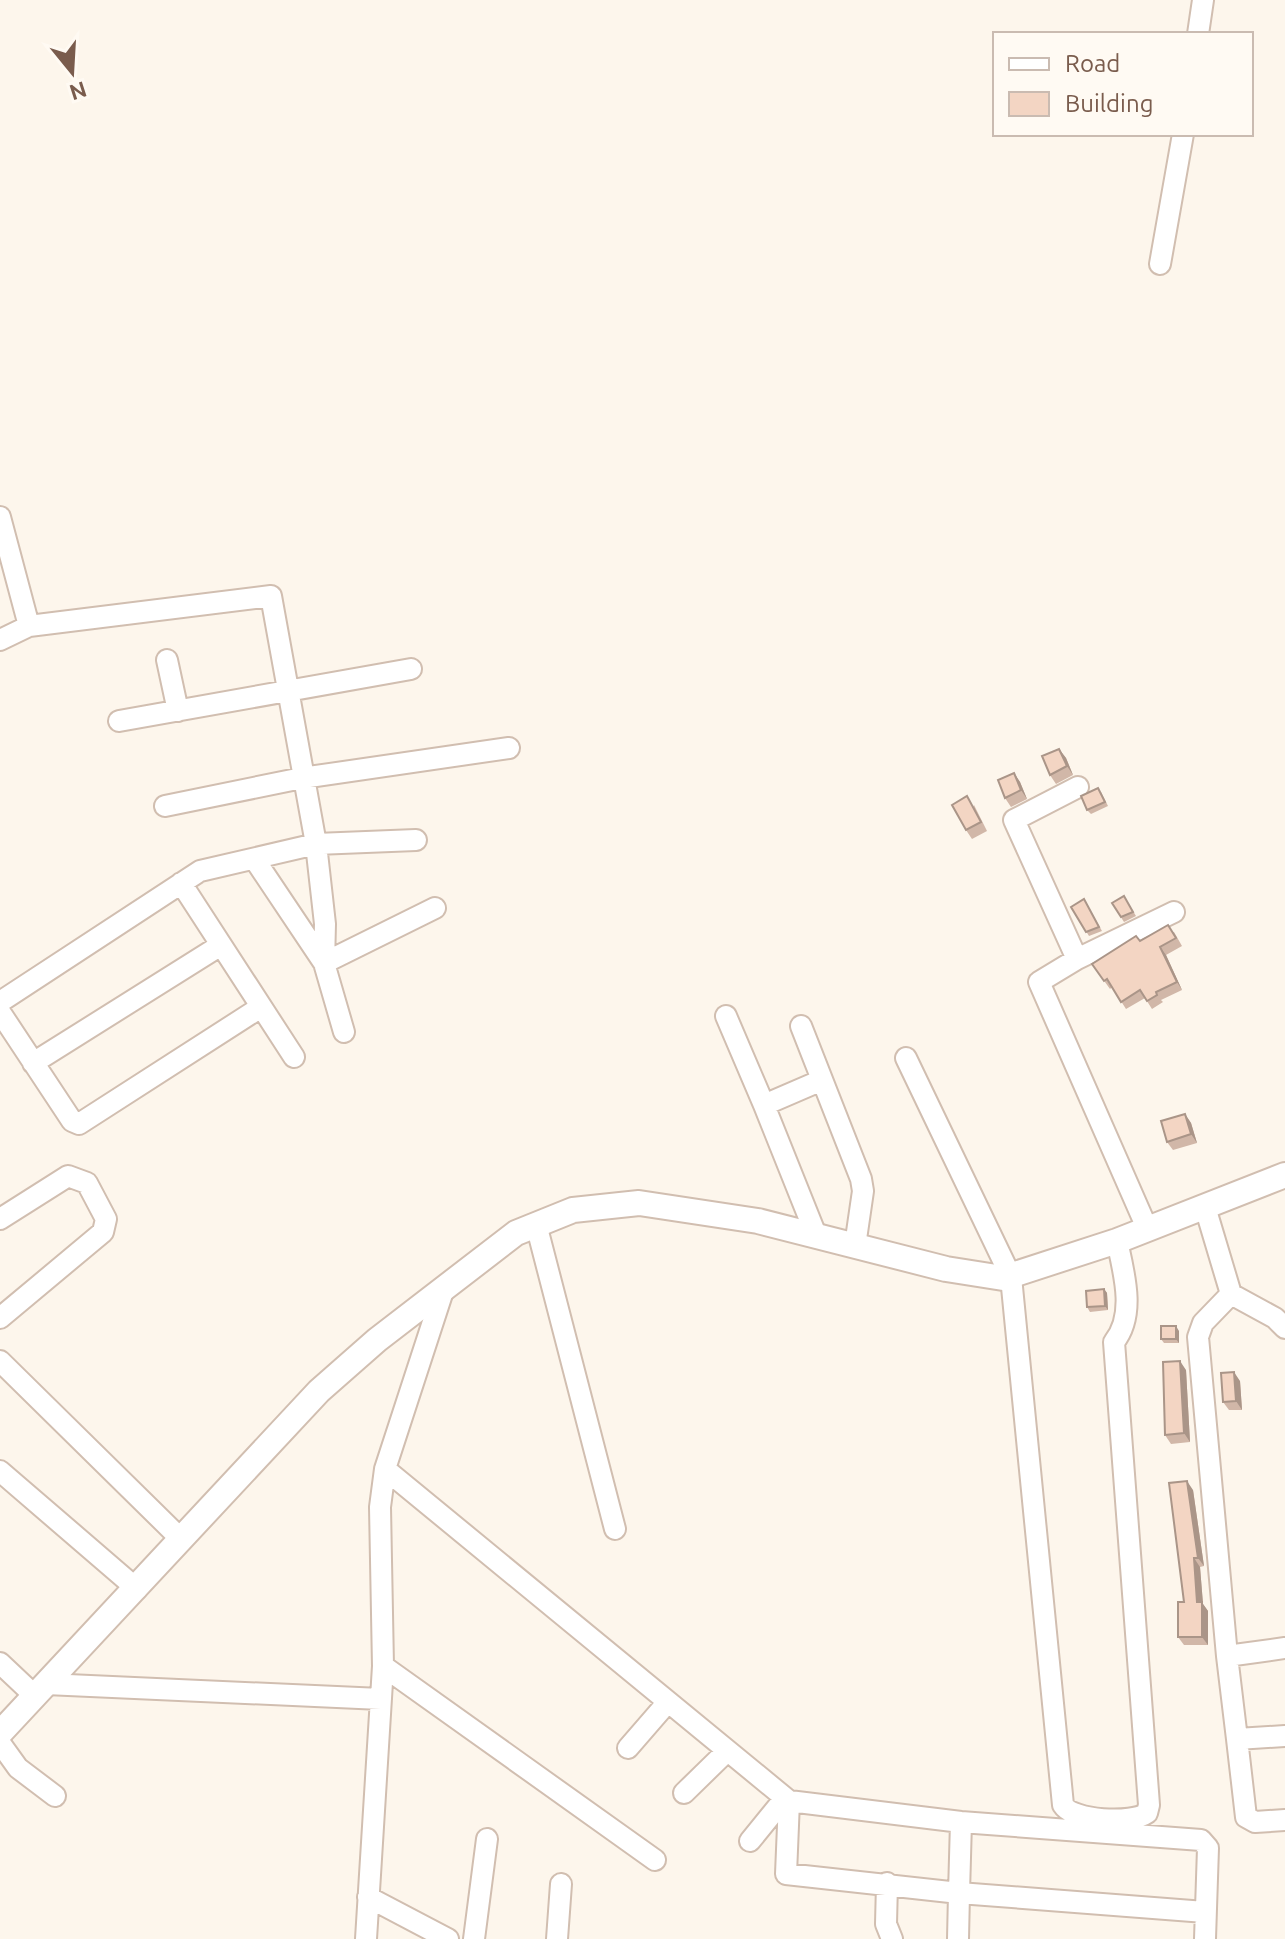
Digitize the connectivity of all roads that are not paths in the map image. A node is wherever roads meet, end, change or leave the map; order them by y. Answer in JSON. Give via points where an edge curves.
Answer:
{"nodes":[{"id":1,"x":1203,"y":0,"type":"edge"},
{"id":2,"x":1198,"y":32,"type":"edge"},
{"id":3,"x":1183,"y":136,"type":"edge"},
{"id":4,"x":1160,"y":264,"type":"dead end"},
{"id":5,"x":0,"y":517,"type":"edge"},
{"id":6,"x":29,"y":626,"type":"junction"},
{"id":7,"x":0,"y":640,"type":"edge"},
{"id":8,"x":167,"y":660,"type":"dead end"},
{"id":9,"x":411,"y":669,"type":"dead end"},
{"id":10,"x":287,"y":692,"type":"junction"},
{"id":11,"x":178,"y":711,"type":"junction"},
{"id":12,"x":119,"y":721,"type":"dead end"},
{"id":13,"x":509,"y":748,"type":"dead end"},
{"id":14,"x":302,"y":778,"type":"junction"},
{"id":15,"x":1078,"y":787,"type":"dead end"},
{"id":16,"x":165,"y":806,"type":"dead end"},
{"id":17,"x":416,"y":840,"type":"dead end"},
{"id":18,"x":316,"y":844,"type":"junction"},
{"id":19,"x":255,"y":860,"type":"junction"},
{"id":20,"x":181,"y":883,"type":"junction"},
{"id":21,"x":435,"y":908,"type":"dead end"},
{"id":22,"x":1174,"y":912,"type":"dead end"},
{"id":23,"x":221,"y":945,"type":"junction"},
{"id":24,"x":1077,"y":959,"type":"junction"},
{"id":25,"x":324,"y":963,"type":"junction"},
{"id":26,"x":0,"y":1002,"type":"edge"},
{"id":27,"x":261,"y":1007,"type":"junction"},
{"id":28,"x":0,"y":1012,"type":"edge"},
{"id":29,"x":726,"y":1016,"type":"dead end"},
{"id":30,"x":801,"y":1026,"type":"dead end"},
{"id":31,"x":344,"y":1032,"type":"dead end"},
{"id":32,"x":294,"y":1057,"type":"dead end"},
{"id":33,"x":906,"y":1058,"type":"dead end"},
{"id":34,"x":33,"y":1063,"type":"junction"},
{"id":35,"x":822,"y":1080,"type":"junction"},
{"id":36,"x":764,"y":1105,"type":"junction"},
{"id":37,"x":1285,"y":1175,"type":"edge"},
{"id":38,"x":1205,"y":1207,"type":"junction"},
{"id":39,"x":0,"y":1219,"type":"edge"},
{"id":40,"x":536,"y":1224,"type":"junction"},
{"id":41,"x":1147,"y":1228,"type":"junction"},
{"id":42,"x":816,"y":1235,"type":"junction"},
{"id":43,"x":1117,"y":1241,"type":"junction"},
{"id":44,"x":855,"y":1246,"type":"junction"},
{"id":45,"x":1011,"y":1277,"type":"junction"},
{"id":46,"x":443,"y":1291,"type":"junction"},
{"id":47,"x":1231,"y":1294,"type":"junction"},
{"id":48,"x":0,"y":1318,"type":"edge"},
{"id":49,"x":1285,"y":1328,"type":"edge"},
{"id":50,"x":0,"y":1361,"type":"edge"},
{"id":51,"x":385,"y":1469,"type":"junction"},
{"id":52,"x":0,"y":1471,"type":"edge"},
{"id":53,"x":615,"y":1529,"type":"dead end"},
{"id":54,"x":182,"y":1540,"type":"junction"},
{"id":55,"x":137,"y":1589,"type":"junction"},
{"id":56,"x":1285,"y":1648,"type":"edge"},
{"id":57,"x":1227,"y":1656,"type":"junction"},
{"id":58,"x":0,"y":1663,"type":"edge"},
{"id":59,"x":383,"y":1666,"type":"junction"},
{"id":60,"x":40,"y":1690,"type":"junction"},
{"id":61,"x":381,"y":1699,"type":"junction"},
{"id":62,"x":667,"y":1703,"type":"junction"},
{"id":63,"x":0,"y":1733,"type":"edge"},
{"id":64,"x":1285,"y":1736,"type":"edge"},
{"id":65,"x":1237,"y":1739,"type":"junction"},
{"id":66,"x":0,"y":1743,"type":"edge"},
{"id":67,"x":628,"y":1748,"type":"dead end"},
{"id":68,"x":726,"y":1752,"type":"junction"},
{"id":69,"x":684,"y":1793,"type":"dead end"},
{"id":70,"x":55,"y":1796,"type":"dead end"},
{"id":71,"x":787,"y":1799,"type":"junction"},
{"id":72,"x":1285,"y":1820,"type":"edge"},
{"id":73,"x":961,"y":1822,"type":"junction"},
{"id":74,"x":487,"y":1839,"type":"dead end"},
{"id":75,"x":750,"y":1841,"type":"dead end"},
{"id":76,"x":655,"y":1860,"type":"dead end"},
{"id":77,"x":887,"y":1883,"type":"junction"},
{"id":78,"x":561,"y":1884,"type":"dead end"},
{"id":79,"x":959,"y":1893,"type":"junction"},
{"id":80,"x":368,"y":1897,"type":"junction"},
{"id":81,"x":1205,"y":1912,"type":"junction"},
{"id":82,"x":366,"y":1939,"type":"edge"},
{"id":83,"x":448,"y":1939,"type":"edge"},
{"id":84,"x":474,"y":1939,"type":"edge"},
{"id":85,"x":557,"y":1939,"type":"edge"},
{"id":86,"x":892,"y":1939,"type":"edge"},
{"id":87,"x":958,"y":1939,"type":"edge"},
{"id":88,"x":1205,"y":1939,"type":"edge"}],
"edges":[{"from":1,"to":2,"type":"street"},
{"from":3,"to":4,"type":"street"},
{"from":5,"to":6,"type":"street"},
{"from":6,"to":7,"type":"street"},
{"from":6,"to":10,"type":"street","via":[[271,596]]},
{"from":8,"to":11,"type":"street"},
{"from":9,"to":10,"type":"street"},
{"from":10,"to":11,"type":"street"},
{"from":10,"to":14,"type":"street"},
{"from":11,"to":12,"type":"street"},
{"from":13,"to":14,"type":"street"},
{"from":14,"to":16,"type":"street"},
{"from":14,"to":18,"type":"street"},
{"from":15,"to":24,"type":"street","via":[[1006,824]]},
{"from":17,"to":18,"type":"street"},
{"from":18,"to":19,"type":"street"},
{"from":18,"to":25,"type":"street"},
{"from":19,"to":20,"type":"street","via":[[200,871]]},
{"from":19,"to":25,"type":"street"},
{"from":20,"to":23,"type":"street"},
{"from":20,"to":26,"type":"street"},
{"from":21,"to":25,"type":"street"},
{"from":22,"to":24,"type":"street"},
{"from":23,"to":27,"type":"street"},
{"from":23,"to":34,"type":"street"},
{"from":24,"to":41,"type":"street","via":[[1039,982]]},
{"from":25,"to":31,"type":"street"},
{"from":27,"to":32,"type":"street"},
{"from":27,"to":34,"type":"street","via":[[79,1124]]},
{"from":28,"to":34,"type":"street"},
{"from":29,"to":36,"type":"street"},
{"from":30,"to":35,"type":"street"},
{"from":33,"to":45,"type":"street"},
{"from":35,"to":36,"type":"street"},
{"from":35,"to":44,"type":"street","via":[[861,1179]]},
{"from":36,"to":42,"type":"street"},
{"from":37,"to":38,"type":"street"},
{"from":38,"to":41,"type":"street"},
{"from":38,"to":47,"type":"street"},
{"from":39,"to":48,"type":"street","via":[[68,1176],[87,1183],[106,1219],[103,1232]]},
{"from":40,"to":42,"type":"street","via":[[584,1208],[639,1203]]},
{"from":40,"to":46,"type":"street","via":[[516,1233]]},
{"from":40,"to":53,"type":"street"},
{"from":41,"to":43,"type":"street"},
{"from":42,"to":44,"type":"street"},
{"from":43,"to":45,"type":"street"},
{"from":43,"to":45,"type":"street","via":[[1125,1279],[1125,1329],[1114,1342],[1149,1805],[1137,1818],[1080,1817],[1063,1805]]},
{"from":44,"to":45,"type":"street","via":[[946,1269]]},
{"from":46,"to":51,"type":"street"},
{"from":46,"to":54,"type":"street","via":[[319,1391]]},
{"from":47,"to":49,"type":"street"},
{"from":47,"to":57,"type":"street","via":[[1203,1323],[1198,1337]]},
{"from":50,"to":54,"type":"street"},
{"from":51,"to":59,"type":"street","via":[[380,1523]]},
{"from":51,"to":62,"type":"street"},
{"from":52,"to":55,"type":"street"},
{"from":54,"to":55,"type":"street"},
{"from":55,"to":60,"type":"street"},
{"from":56,"to":57,"type":"street"},
{"from":57,"to":65,"type":"street"},
{"from":58,"to":60,"type":"street"},
{"from":59,"to":61,"type":"street"},
{"from":59,"to":76,"type":"street"},
{"from":60,"to":61,"type":"street"},
{"from":60,"to":63,"type":"street"},
{"from":61,"to":80,"type":"street"},
{"from":62,"to":67,"type":"street"},
{"from":62,"to":68,"type":"street"},
{"from":64,"to":65,"type":"street"},
{"from":65,"to":72,"type":"street","via":[[1246,1817],[1255,1822]]},
{"from":66,"to":70,"type":"street","via":[[18,1768]]},
{"from":68,"to":69,"type":"street"},
{"from":68,"to":71,"type":"street"},
{"from":71,"to":73,"type":"street"},
{"from":71,"to":75,"type":"street"},
{"from":71,"to":77,"type":"street","via":[[786,1874]]},
{"from":73,"to":79,"type":"street"},
{"from":73,"to":81,"type":"street","via":[[1201,1840],[1208,1848]]},
{"from":74,"to":84,"type":"street"},
{"from":77,"to":79,"type":"street"},
{"from":77,"to":86,"type":"street","via":[[886,1924]]},
{"from":78,"to":85,"type":"street"},
{"from":79,"to":81,"type":"street"},
{"from":79,"to":87,"type":"street"},
{"from":80,"to":82,"type":"street"},
{"from":80,"to":83,"type":"street"},
{"from":81,"to":88,"type":"street"}]}
